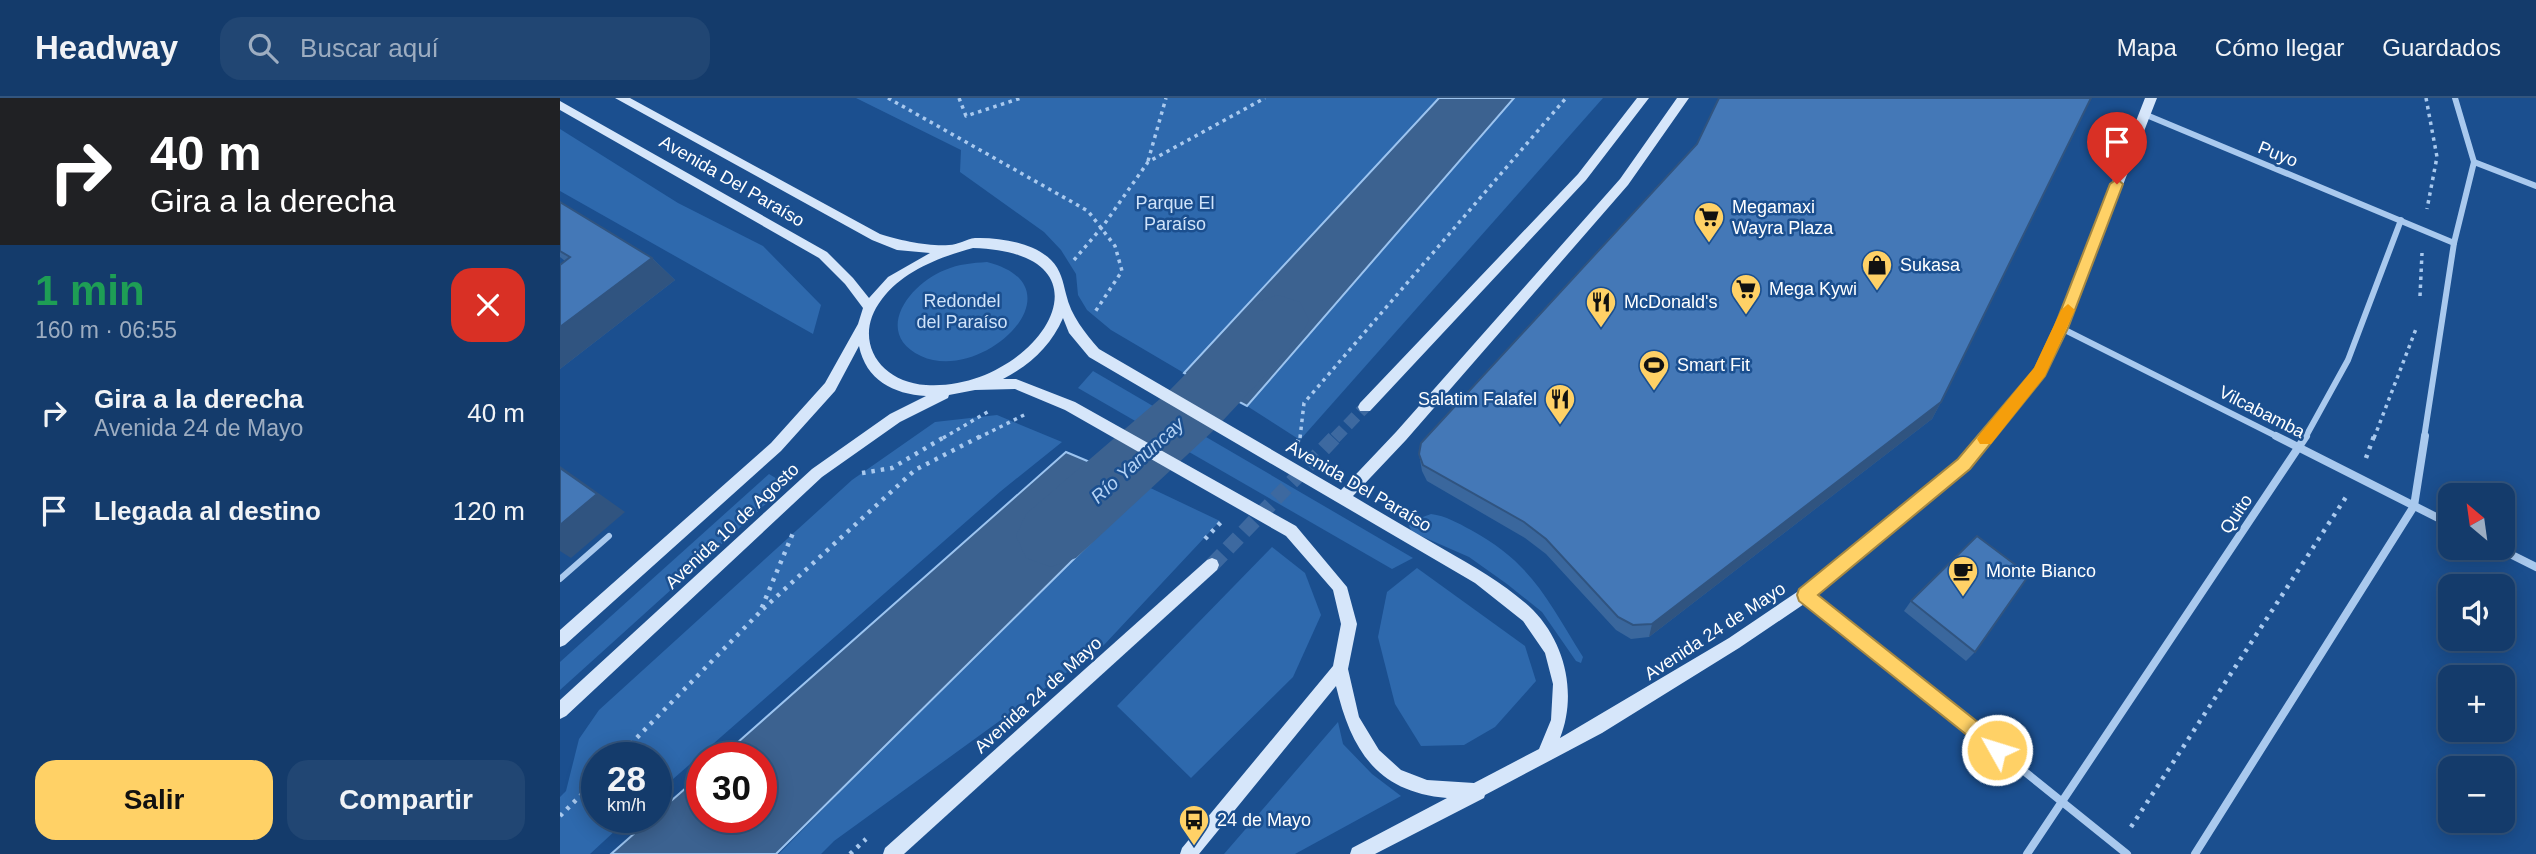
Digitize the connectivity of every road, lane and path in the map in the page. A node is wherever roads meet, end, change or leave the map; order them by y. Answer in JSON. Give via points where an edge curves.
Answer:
{"nodes":[{"id":1,"x":621,"y":98,"type":"edge"},
{"id":2,"x":888,"y":98,"type":"edge"},
{"id":3,"x":959,"y":98,"type":"edge"},
{"id":4,"x":1021,"y":98,"type":"edge"},
{"id":5,"x":1166,"y":98,"type":"edge"},
{"id":6,"x":1265,"y":98,"type":"edge"},
{"id":7,"x":1566,"y":98,"type":"edge"},
{"id":8,"x":1643,"y":98,"type":"edge"},
{"id":9,"x":1683,"y":98,"type":"edge"},
{"id":10,"x":2151,"y":98,"type":"edge"},
{"id":11,"x":2426,"y":98,"type":"edge"},
{"id":12,"x":2455,"y":98,"type":"edge"},
{"id":13,"x":560,"y":106,"type":"edge"},
{"id":14,"x":2144,"y":114,"type":"junction"},
{"id":15,"x":1148,"y":162,"type":"junction"},
{"id":16,"x":2474,"y":162,"type":"junction"},
{"id":17,"x":2536,"y":186,"type":"edge"},
{"id":18,"x":2401,"y":220,"type":"junction"},
{"id":19,"x":1103,"y":226,"type":"junction"},
{"id":20,"x":2424,"y":230,"type":"junction"},
{"id":21,"x":2454,"y":243,"type":"junction"},
{"id":22,"x":944,"y":249,"type":"junction"},
{"id":23,"x":1058,"y":280,"type":"junction"},
{"id":24,"x":1060,"y":296,"type":"junction"},
{"id":25,"x":2420,"y":308,"type":"dead end"},
{"id":26,"x":868,"y":314,"type":"junction"},
{"id":27,"x":2419,"y":321,"type":"dead end"},
{"id":28,"x":2061,"y":328,"type":"junction"},
{"id":29,"x":1079,"y":335,"type":"junction"},
{"id":30,"x":977,"y":385,"type":"junction"},
{"id":31,"x":1028,"y":389,"type":"junction"},
{"id":32,"x":947,"y":391,"type":"junction"},
{"id":33,"x":1048,"y":398,"type":"junction"},
{"id":34,"x":1365,"y":407,"type":"tunnel mouth"},
{"id":35,"x":1300,"y":440,"type":"dead end"},
{"id":36,"x":2299,"y":449,"type":"junction"},
{"id":37,"x":817,"y":473,"type":"junction"},
{"id":38,"x":2358,"y":478,"type":"junction"},
{"id":39,"x":1342,"y":498,"type":"junction"},
{"id":40,"x":2414,"y":506,"type":"junction"},
{"id":41,"x":2438,"y":518,"type":"edge"},
{"id":42,"x":794,"y":531,"type":"dead end"},
{"id":43,"x":609,"y":536,"type":"dead end"},
{"id":44,"x":2515,"y":556,"type":"edge"},
{"id":45,"x":1212,"y":565,"type":"tunnel mouth"},
{"id":46,"x":2536,"y":567,"type":"edge"},
{"id":47,"x":560,"y":579,"type":"edge"},
{"id":48,"x":1805,"y":595,"type":"junction"},
{"id":49,"x":760,"y":612,"type":"junction"},
{"id":50,"x":560,"y":640,"type":"edge"},
{"id":51,"x":1340,"y":669,"type":"junction"},
{"id":52,"x":560,"y":711,"type":"edge"},
{"id":53,"x":633,"y":742,"type":"edge"},
{"id":54,"x":1544,"y":756,"type":"junction"},
{"id":55,"x":1479,"y":792,"type":"junction"},
{"id":56,"x":581,"y":795,"type":"edge"},
{"id":57,"x":2062,"y":801,"type":"junction"},
{"id":58,"x":560,"y":816,"type":"edge"},
{"id":59,"x":2118,"y":847,"type":"junction"},
{"id":60,"x":891,"y":854,"type":"edge"},
{"id":61,"x":1188,"y":854,"type":"edge"},
{"id":62,"x":1359,"y":854,"type":"edge"},
{"id":63,"x":2027,"y":854,"type":"edge"},
{"id":64,"x":2127,"y":854,"type":"edge"},
{"id":65,"x":2195,"y":854,"type":"edge"}],
"edges":[{"from":1,"to":22,"type":"main road","name":"Avenida Del Paraíso","via":[[876,237],[897,245]]},
{"from":2,"to":19,"type":"path","via":[[1088,212]]},
{"from":3,"to":4,"type":"path","via":[[965,116]]},
{"from":5,"to":15,"type":"path"},
{"from":6,"to":15,"type":"path"},
{"from":7,"to":35,"type":"path","via":[[1304,403]]},
{"from":8,"to":34,"type":"main road","via":[[1582,177]]},
{"from":9,"to":39,"type":"main road","via":[[1624,182]]},
{"from":10,"to":14,"type":"main road","name":"Avenida 24 de Mayo"},
{"from":11,"to":20,"type":"path","via":[[2437,157]]},
{"from":12,"to":16,"type":"street"},
{"from":13,"to":26,"type":"main road","name":"Avenida Del Paraíso","via":[[823,256],[849,281]]},
{"from":14,"to":18,"type":"street","name":"Puyo"},
{"from":14,"to":28,"type":"main road","name":"Avenida 24 de Mayo"},
{"from":15,"to":19,"type":"path"},
{"from":16,"to":17,"type":"street"},
{"from":16,"to":21,"type":"street"},
{"from":18,"to":20,"type":"street"},
{"from":18,"to":36,"type":"street","name":"Quito","via":[[2348,360]]},
{"from":19,"to":23,"type":"path"},
{"from":19,"to":29,"type":"path","via":[[1122,271]]},
{"from":20,"to":21,"type":"street"},
{"from":20,"to":25,"type":"path"},
{"from":21,"to":40,"type":"street"},
{"from":22,"to":23,"type":"main road","via":[[1001,243],[1026,249],[1045,262]]},
{"from":22,"to":26,"type":"main road","via":[[900,273]]},
{"from":23,"to":24,"type":"main road"},
{"from":24,"to":29,"type":"main road","name":"Avenida Del Paraíso"},
{"from":24,"to":30,"type":"main road","via":[[1055,321],[1038,347],[1000,376]]},
{"from":26,"to":32,"type":"main road","via":[[863,340],[879,374],[920,391]]},
{"from":26,"to":50,"type":"main road","name":"Avenida 10 de Agosto","via":[[830,387],[776,447]]},
{"from":27,"to":38,"type":"path"},
{"from":28,"to":36,"type":"street","name":"Vilcabamba"},
{"from":28,"to":48,"type":"main road","name":"Avenida 24 de Mayo","via":[[2040,372],[1964,464]]},
{"from":29,"to":39,"type":"main road","name":"Avenida Del Paraíso","via":[[1094,353]]},
{"from":30,"to":31,"type":"main road","via":[[1016,384]]},
{"from":30,"to":32,"type":"main road"},
{"from":31,"to":33,"type":"main road"},
{"from":31,"to":37,"type":"path","via":[[892,468],[839,477]]},
{"from":32,"to":37,"type":"main road","name":"Avenida 10 de Agosto","via":[[895,418]]},
{"from":33,"to":49,"type":"path","via":[[1023,416],[915,470]]},
{"from":33,"to":51,"type":"main road","via":[[1070,406],[1291,531],[1340,587],[1349,624]]},
{"from":36,"to":38,"type":"street","name":"Vilcabamba"},
{"from":36,"to":57,"type":"street","name":"Quito"},
{"from":37,"to":52,"type":"main road","name":"Avenida 10 de Agosto"},
{"from":38,"to":40,"type":"street","name":"Vilcabamba"},
{"from":38,"to":59,"type":"path"},
{"from":39,"to":54,"type":"main road","name":"Avenida Del Paraíso","via":[[1480,578],[1528,616],[1552,650],[1561,684],[1559,720]]},
{"from":40,"to":41,"type":"street","name":"Vilcabamba"},
{"from":40,"to":65,"type":"street"},
{"from":42,"to":49,"type":"path"},
{"from":43,"to":47,"type":"lane"},
{"from":44,"to":46,"type":"street"},
{"from":45,"to":60,"type":"main road","name":"Avenida 24 de Mayo"},
{"from":48,"to":54,"type":"main road","name":"Avenida 24 de Mayo","via":[[1651,695]]},
{"from":48,"to":57,"type":"street"},
{"from":49,"to":53,"type":"path"},
{"from":51,"to":55,"type":"main road","via":[[1352,720],[1373,756],[1396,776],[1427,788]]},
{"from":51,"to":61,"type":"main road"},
{"from":54,"to":55,"type":"main road","name":"Avenida 24 de Mayo"},
{"from":55,"to":62,"type":"main road","name":"Avenida 24 de Mayo"},
{"from":56,"to":58,"type":"path"},
{"from":57,"to":59,"type":"street"},
{"from":57,"to":63,"type":"street","name":"Quito"},
{"from":59,"to":64,"type":"street"}]}
